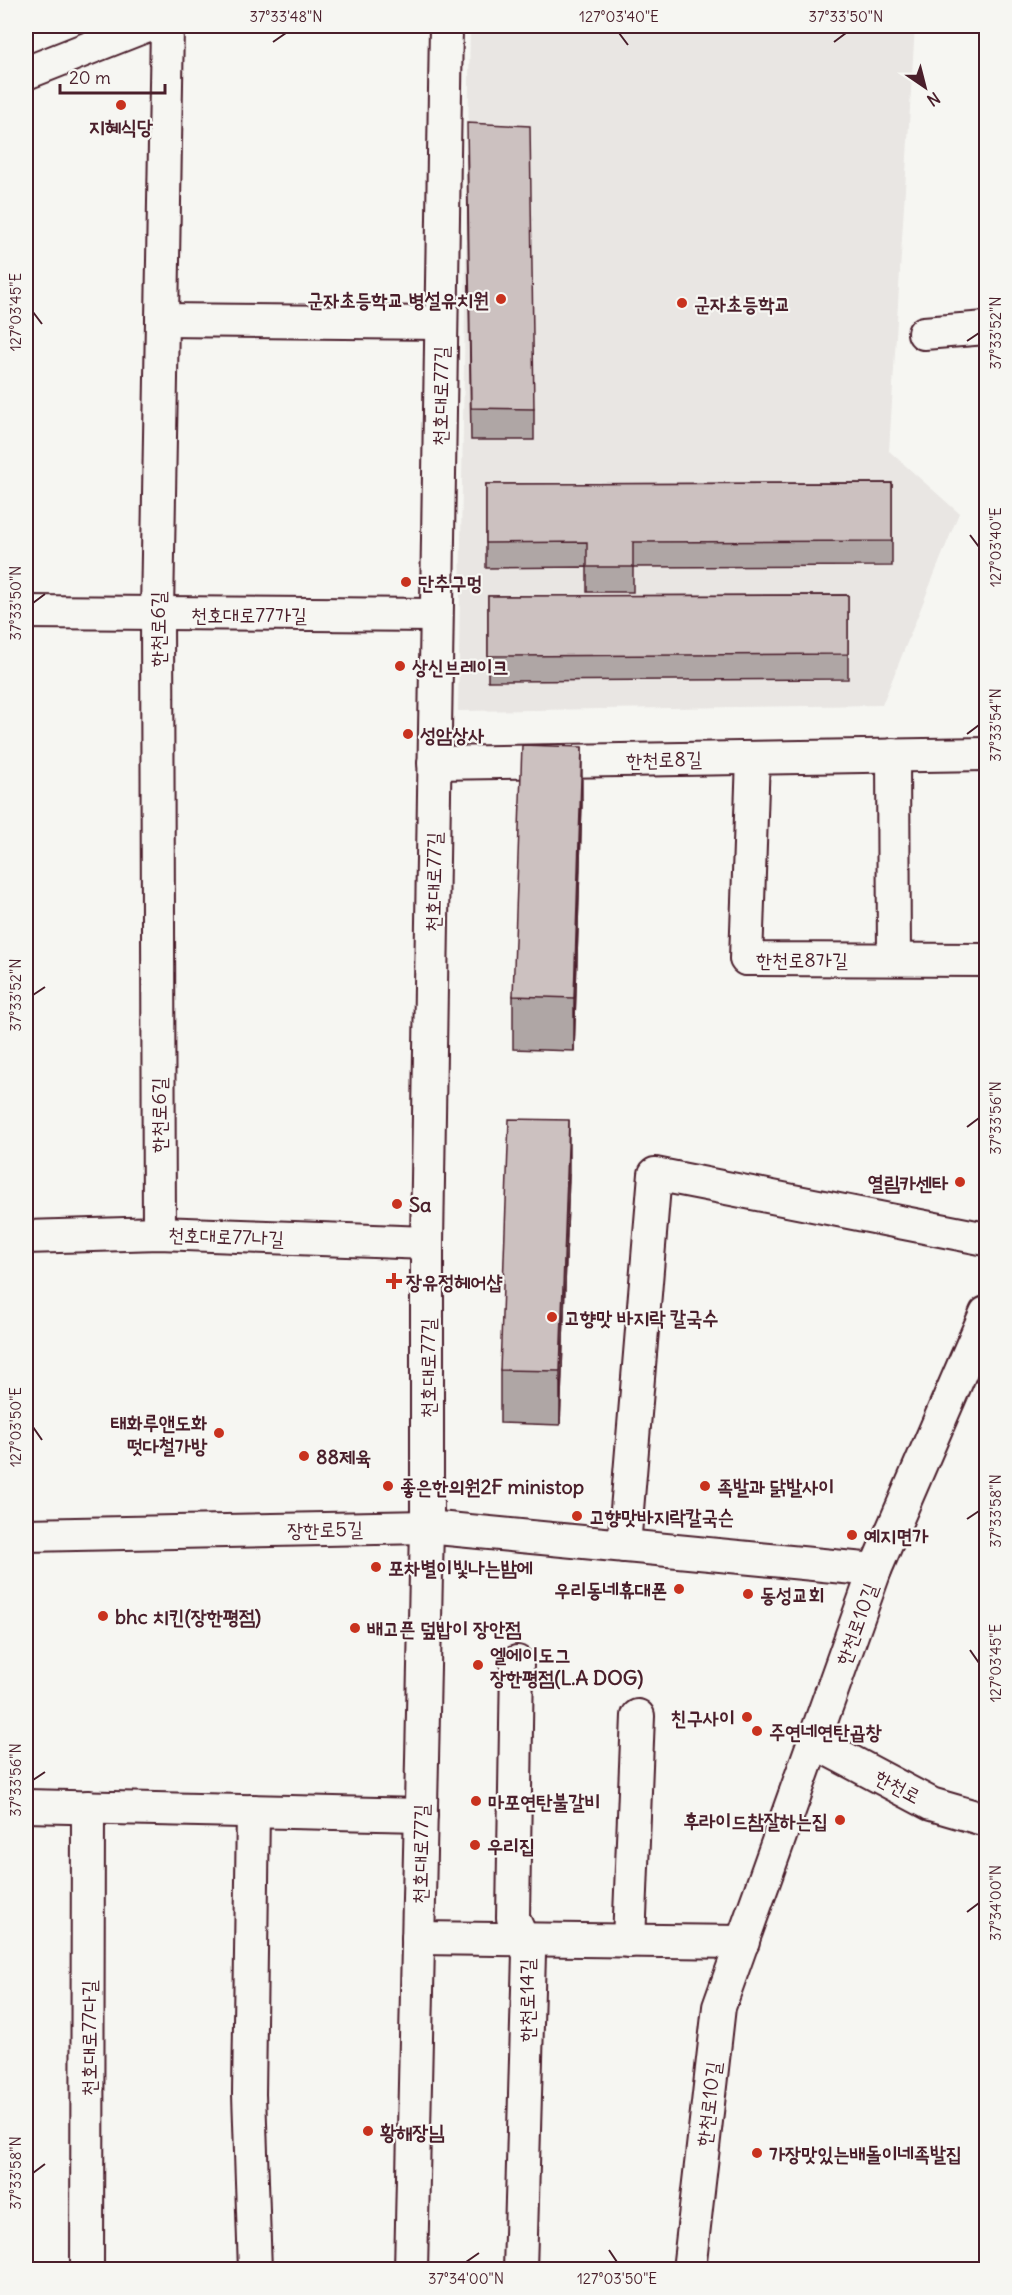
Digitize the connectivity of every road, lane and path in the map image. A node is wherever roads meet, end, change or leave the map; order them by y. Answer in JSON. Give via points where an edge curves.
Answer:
{"nodes":[{"id":1,"x":145,"y":26,"type":"edge"},
{"id":2,"x":167,"y":26,"type":"edge"},
{"id":3,"x":446,"y":26,"type":"edge"},
{"id":4,"x":26,"y":73,"type":"edge"},
{"id":5,"x":162,"y":320,"type":"junction"},
{"id":6,"x":441,"y":323,"type":"junction"},
{"id":7,"x":987,"y":328,"type":"edge"},
{"id":8,"x":924,"y":333,"type":"dead end"},
{"id":9,"x":26,"y":612,"type":"edge"},
{"id":10,"x":157,"y":613,"type":"junction"},
{"id":11,"x":436,"y":615,"type":"junction"},
{"id":12,"x":987,"y":754,"type":"edge"},
{"id":13,"x":893,"y":755,"type":"junction"},
{"id":14,"x":753,"y":758,"type":"junction"},
{"id":15,"x":434,"y":763,"type":"junction"},
{"id":16,"x":894,"y":959,"type":"junction"},
{"id":17,"x":987,"y":960,"type":"edge"},
{"id":18,"x":159,"y":1233,"type":"junction"},
{"id":19,"x":26,"y":1237,"type":"edge"},
{"id":20,"x":987,"y":1239,"type":"edge"},
{"id":21,"x":427,"y":1243,"type":"junction"},
{"id":22,"x":987,"y":1313,"type":"edge"},
{"id":23,"x":427,"y":1527,"type":"junction"},
{"id":24,"x":26,"y":1535,"type":"edge"},
{"id":25,"x":624,"y":1546,"type":"junction"},
{"id":26,"x":875,"y":1570,"type":"junction"},
{"id":27,"x":517,"y":1662,"type":"dead end"},
{"id":28,"x":638,"y":1716,"type":"dead end"},
{"id":29,"x":814,"y":1742,"type":"junction"},
{"id":30,"x":26,"y":1806,"type":"edge"},
{"id":31,"x":88,"y":1807,"type":"junction"},
{"id":32,"x":253,"y":1811,"type":"junction"},
{"id":33,"x":421,"y":1815,"type":"junction"},
{"id":34,"x":987,"y":1820,"type":"edge"},
{"id":35,"x":418,"y":1938,"type":"junction"},
{"id":36,"x":523,"y":1940,"type":"junction"},
{"id":37,"x":629,"y":1941,"type":"junction"},
{"id":38,"x":743,"y":1942,"type":"junction"},
{"id":39,"x":87,"y":2270,"type":"edge"},
{"id":40,"x":255,"y":2270,"type":"edge"},
{"id":41,"x":411,"y":2270,"type":"edge"},
{"id":42,"x":520,"y":2270,"type":"edge"},
{"id":43,"x":688,"y":2270,"type":"edge"}],
"edges":[{"from":1,"to":4,"type":"street"},
{"from":2,"to":5,"type":"street","name":"한천로6길"},
{"from":3,"to":6,"type":"street","name":"천호대로77길"},
{"from":5,"to":6,"type":"street","name":"천호대로77길"},
{"from":5,"to":10,"type":"street","name":"한천로6길"},
{"from":6,"to":11,"type":"street","name":"천호대로77길"},
{"from":7,"to":8,"type":"street"},
{"from":9,"to":10,"type":"street","name":"천호대로77가길"},
{"from":10,"to":11,"type":"street","name":"천호대로77가길"},
{"from":10,"to":18,"type":"street","name":"한천로6길"},
{"from":11,"to":15,"type":"street","name":"천호대로77길"},
{"from":12,"to":13,"type":"street","name":"한천로8길"},
{"from":13,"to":14,"type":"street","name":"한천로8길"},
{"from":13,"to":16,"type":"street"},
{"from":14,"to":15,"type":"street","name":"한천로8길"},
{"from":14,"to":16,"type":"street","name":"한천로8가길","via":[[746,958]]},
{"from":15,"to":21,"type":"street","name":"천호대로77길"},
{"from":16,"to":17,"type":"street","name":"한천로8가길"},
{"from":18,"to":19,"type":"street","name":"천호대로77나길"},
{"from":18,"to":21,"type":"street","name":"천호대로77나길"},
{"from":20,"to":25,"type":"street","via":[[655,1174]]},
{"from":21,"to":23,"type":"street","name":"천호대로77길"},
{"from":22,"to":26,"type":"street","name":"한천로10길"},
{"from":23,"to":24,"type":"street","name":"장한로5길"},
{"from":23,"to":25,"type":"street","name":"장한로5길"},
{"from":23,"to":33,"type":"street","name":"천호대로77길"},
{"from":25,"to":26,"type":"street","name":"장한로5길"},
{"from":26,"to":29,"type":"street","name":"한천로10길"},
{"from":27,"to":36,"type":"street","name":"한천로14길","via":[[513,1918]]},
{"from":28,"to":37,"type":"street"},
{"from":29,"to":34,"type":"street","name":"한천로","via":[[931,1803]]},
{"from":29,"to":38,"type":"street","name":"한천로10길"},
{"from":30,"to":31,"type":"street"},
{"from":31,"to":32,"type":"street"},
{"from":31,"to":39,"type":"street","name":"천호대로77다길"},
{"from":32,"to":33,"type":"street"},
{"from":32,"to":40,"type":"street","via":[[249,2094]]},
{"from":33,"to":35,"type":"street","name":"천호대로77길"},
{"from":35,"to":36,"type":"street"},
{"from":35,"to":41,"type":"street","name":"천호대로77길"},
{"from":36,"to":37,"type":"street"},
{"from":36,"to":42,"type":"street","name":"한천로14길","via":[[529,1954]]},
{"from":37,"to":38,"type":"street"},
{"from":38,"to":43,"type":"street","name":"한천로10길","via":[[719,2007]]}]}
